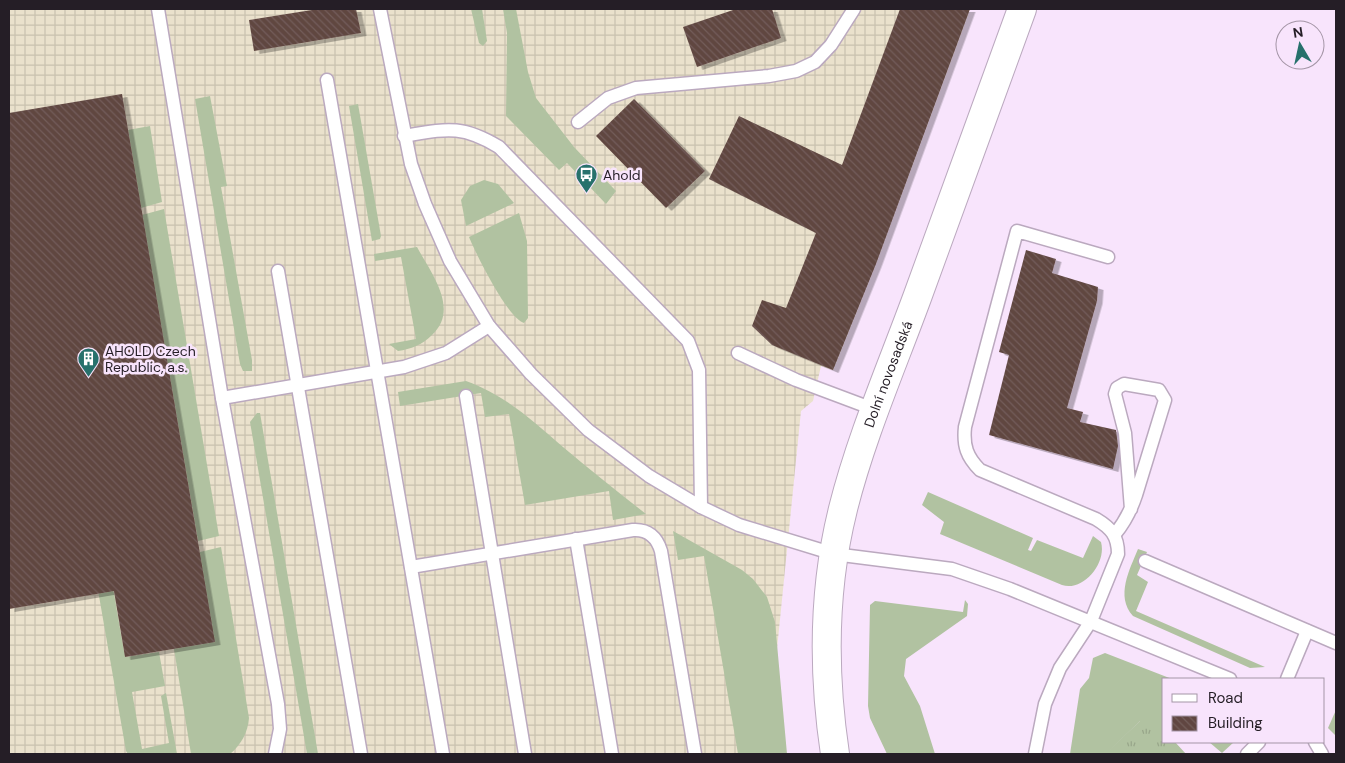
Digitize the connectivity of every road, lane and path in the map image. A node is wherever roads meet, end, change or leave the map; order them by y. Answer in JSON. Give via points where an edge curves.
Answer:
{"nodes":[{"id":1,"x":158,"y":9,"type":"edge"},
{"id":2,"x":380,"y":9,"type":"edge"},
{"id":3,"x":854,"y":9,"type":"edge"},
{"id":4,"x":1022,"y":9,"type":"edge"},
{"id":5,"x":327,"y":80,"type":"dead end"},
{"id":6,"x":578,"y":122,"type":"dead end"},
{"id":7,"x":404,"y":136,"type":"junction"},
{"id":8,"x":1108,"y":257,"type":"dead end"},
{"id":9,"x":278,"y":271,"type":"dead end"},
{"id":10,"x":489,"y":326,"type":"junction"},
{"id":11,"x":738,"y":352,"type":"dead end"},
{"id":12,"x":377,"y":373,"type":"junction"},
{"id":13,"x":297,"y":385,"type":"junction"},
{"id":14,"x":466,"y":396,"type":"dead end"},
{"id":15,"x":222,"y":398,"type":"junction"},
{"id":16,"x":876,"y":410,"type":"junction"},
{"id":17,"x":701,"y":507,"type":"junction"},
{"id":18,"x":1131,"y":509,"type":"junction"},
{"id":19,"x":1115,"y":534,"type":"junction"},
{"id":20,"x":576,"y":539,"type":"junction"},
{"id":21,"x":491,"y":553,"type":"junction"},
{"id":22,"x":834,"y":554,"type":"junction"},
{"id":23,"x":1145,"y":561,"type":"dead end"},
{"id":24,"x":410,"y":567,"type":"junction"},
{"id":25,"x":1090,"y":621,"type":"junction"},
{"id":26,"x":1307,"y":631,"type":"junction"},
{"id":27,"x":1336,"y":643,"type":"edge"},
{"id":28,"x":1228,"y":678,"type":"edge"},
{"id":29,"x":1287,"y":678,"type":"edge"},
{"id":30,"x":1258,"y":743,"type":"edge"},
{"id":31,"x":1316,"y":743,"type":"edge"},
{"id":32,"x":274,"y":754,"type":"edge"},
{"id":33,"x":361,"y":754,"type":"edge"},
{"id":34,"x":443,"y":754,"type":"edge"},
{"id":35,"x":525,"y":754,"type":"edge"},
{"id":36,"x":612,"y":754,"type":"edge"},
{"id":37,"x":695,"y":754,"type":"edge"},
{"id":38,"x":835,"y":754,"type":"edge"},
{"id":39,"x":1035,"y":754,"type":"edge"},
{"id":40,"x":1247,"y":754,"type":"edge"},
{"id":41,"x":1322,"y":754,"type":"edge"}],
"edges":[{"from":1,"to":15,"type":"lane"},
{"from":2,"to":7,"type":"lane"},
{"from":3,"to":6,"type":"lane","via":[[831,46],[815,62],[796,71],[636,88],[608,98]]},
{"from":4,"to":16,"type":"main road","name":"Dolní novosadská"},
{"from":5,"to":12,"type":"lane"},
{"from":7,"to":10,"type":"lane","via":[[417,183],[438,236]]},
{"from":7,"to":17,"type":"lane","via":[[463,130],[476,133],[499,146],[688,341],[699,370]]},
{"from":8,"to":19,"type":"lane","via":[[1017,231],[965,428],[964,443],[969,459],[980,470],[1096,519]]},
{"from":9,"to":13,"type":"lane"},
{"from":10,"to":12,"type":"lane","via":[[446,353]]},
{"from":10,"to":17,"type":"lane","via":[[531,374],[588,430],[648,476]]},
{"from":11,"to":16,"type":"lane","via":[[796,380]]},
{"from":12,"to":13,"type":"lane"},
{"from":12,"to":24,"type":"lane"},
{"from":13,"to":15,"type":"lane"},
{"from":13,"to":33,"type":"lane"},
{"from":14,"to":21,"type":"lane"},
{"from":15,"to":32,"type":"lane","via":[[278,704],[280,729]]},
{"from":16,"to":22,"type":"main road","name":"Dolní novosadská","via":[[843,509]]},
{"from":17,"to":22,"type":"lane","via":[[765,534]]},
{"from":18,"to":18,"type":"lane","via":[[1164,400],[1159,390],[1124,384],[1117,388],[1115,394],[1125,433]]},
{"from":18,"to":19,"type":"lane"},
{"from":19,"to":25,"type":"lane","via":[[1118,554]]},
{"from":20,"to":21,"type":"lane"},
{"from":20,"to":36,"type":"lane"},
{"from":20,"to":37,"type":"lane","via":[[641,530],[658,542]]},
{"from":21,"to":24,"type":"lane"},
{"from":21,"to":35,"type":"lane"},
{"from":22,"to":25,"type":"lane","via":[[952,569]]},
{"from":22,"to":38,"type":"main road","name":"Dolní novosadská","via":[[827,644]]},
{"from":23,"to":26,"type":"lane"},
{"from":24,"to":34,"type":"lane"},
{"from":25,"to":28,"type":"lane"},
{"from":25,"to":39,"type":"lane","via":[[1060,668],[1045,704]]},
{"from":26,"to":27,"type":"lane"},
{"from":26,"to":29,"type":"lane"},
{"from":30,"to":40,"type":"lane"},
{"from":31,"to":41,"type":"lane"}]}
